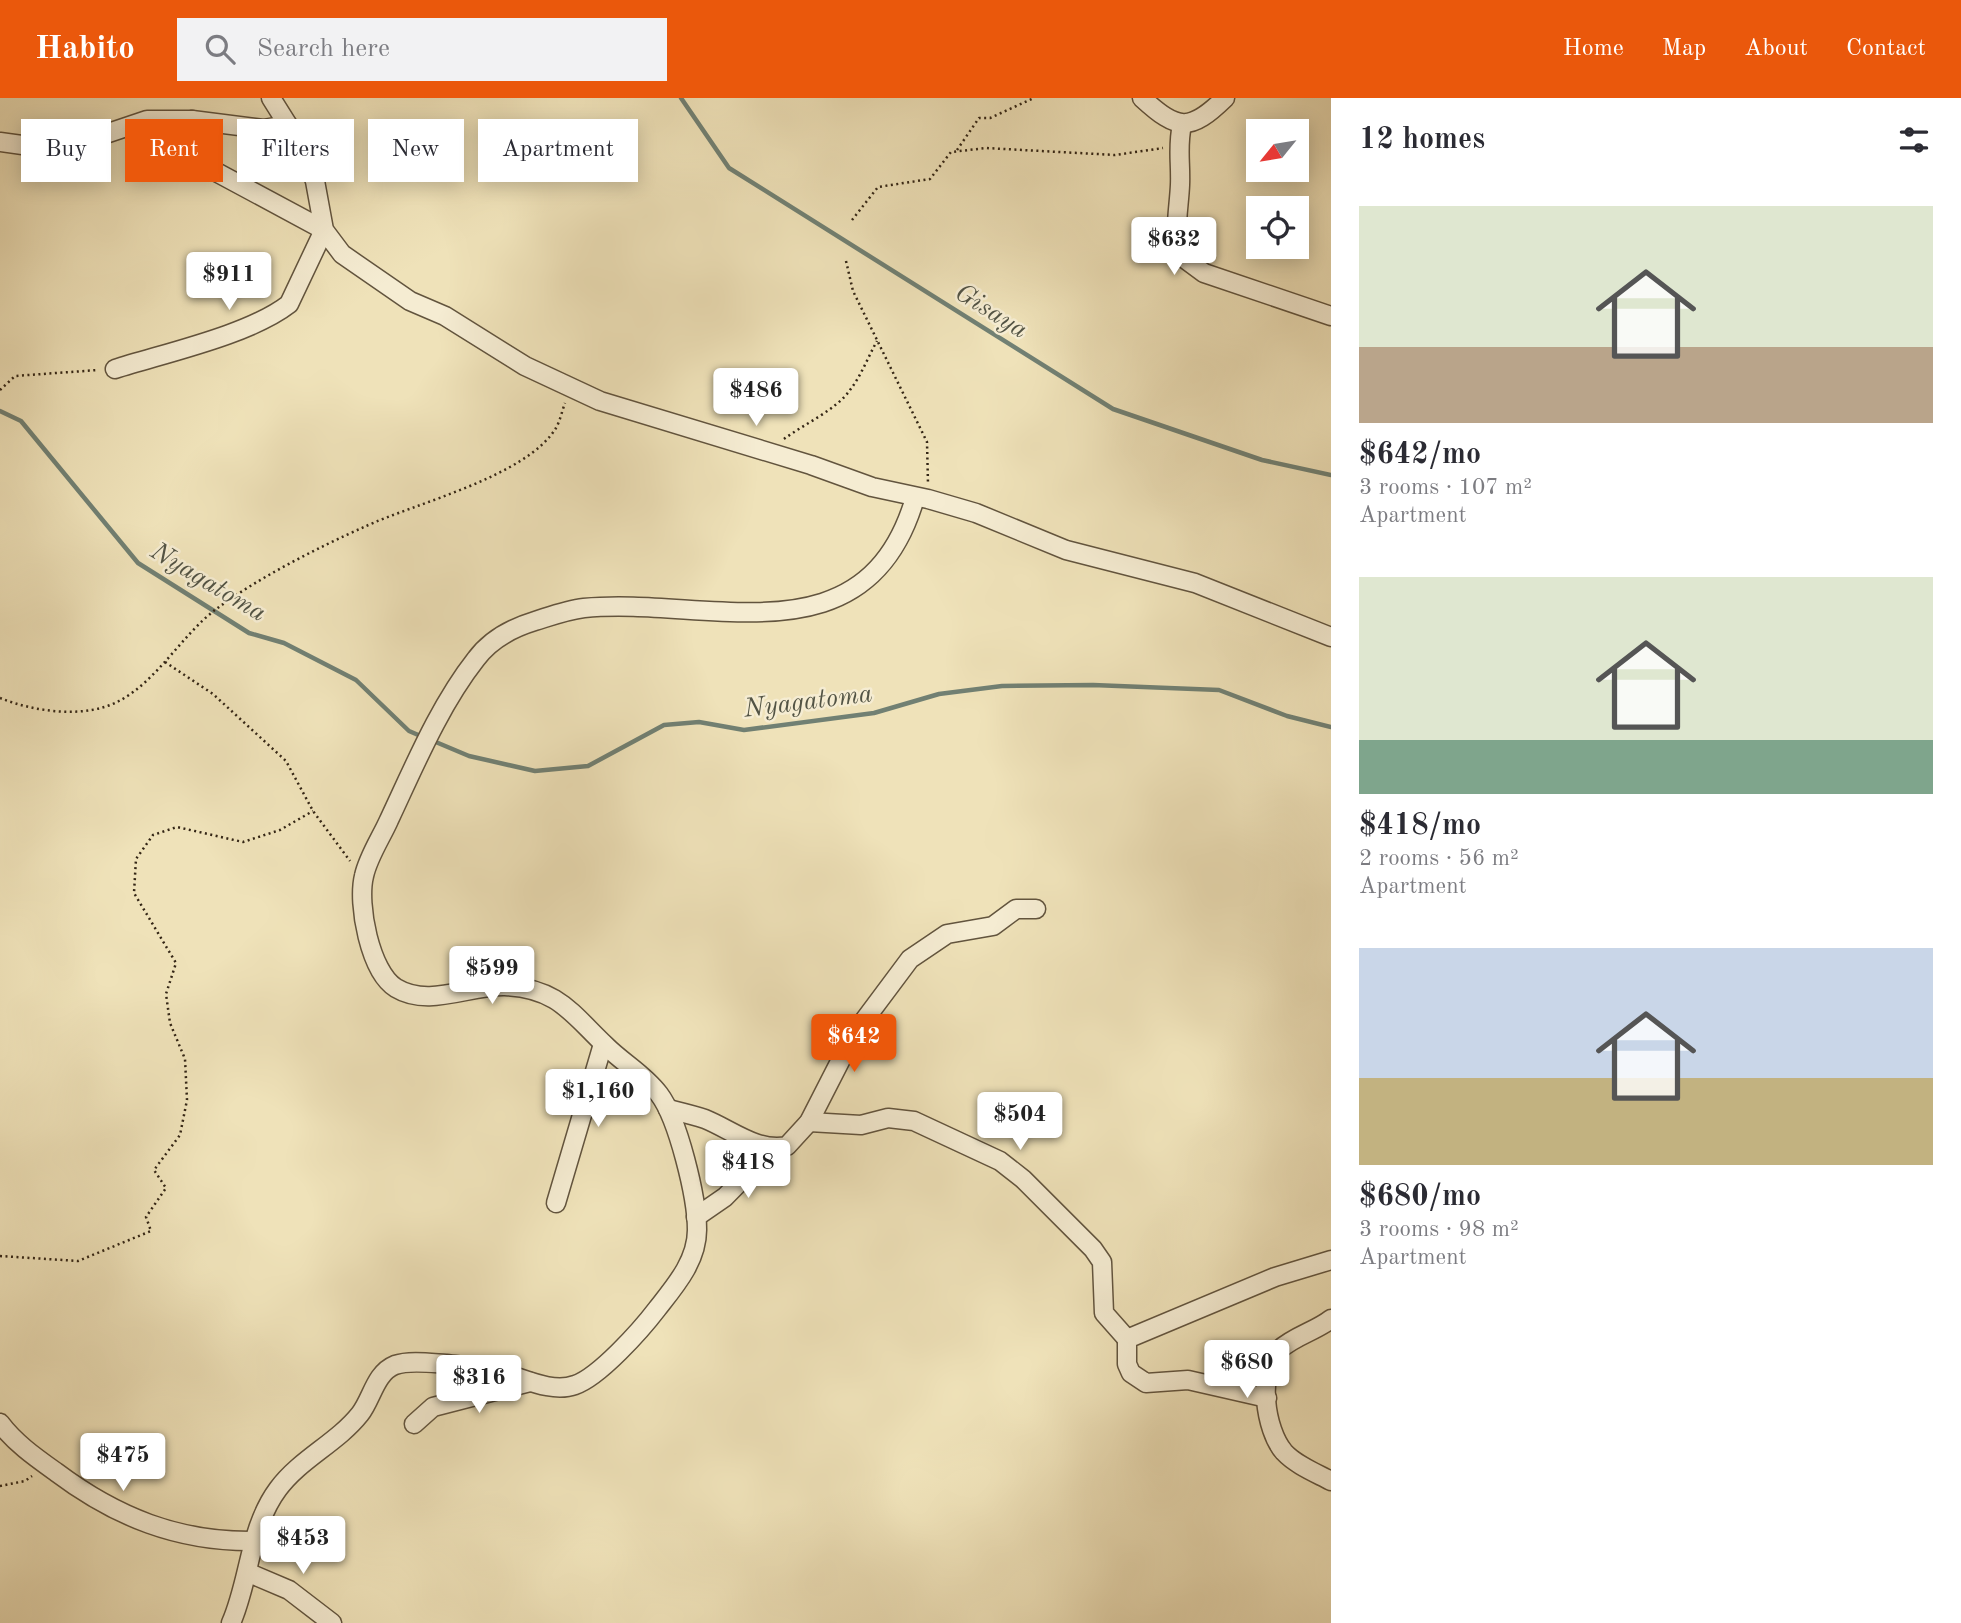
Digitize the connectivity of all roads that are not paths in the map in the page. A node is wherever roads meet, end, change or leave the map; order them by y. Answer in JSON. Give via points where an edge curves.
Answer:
{"nodes":[{"id":1,"x":271,"y":98,"type":"edge"},
{"id":2,"x":1142,"y":98,"type":"edge"},
{"id":3,"x":1225,"y":98,"type":"edge"},
{"id":4,"x":284,"y":119,"type":"edge"},
{"id":5,"x":1182,"y":125,"type":"junction"},
{"id":6,"x":125,"y":127,"type":"edge"},
{"id":7,"x":0,"y":142,"type":"edge"},
{"id":8,"x":223,"y":176,"type":"edge"},
{"id":9,"x":314,"y":182,"type":"edge"},
{"id":10,"x":324,"y":230,"type":"junction"},
{"id":11,"x":1331,"y":316,"type":"edge"},
{"id":12,"x":116,"y":369,"type":"road end"},
{"id":13,"x":922,"y":499,"type":"junction"},
{"id":14,"x":1331,"y":637,"type":"edge"},
{"id":15,"x":1036,"y":909,"type":"dead end"},
{"id":16,"x":603,"y":1044,"type":"junction"},
{"id":17,"x":668,"y":1109,"type":"junction"},
{"id":18,"x":809,"y":1122,"type":"junction"},
{"id":19,"x":772,"y":1148,"type":"junction"},
{"id":20,"x":556,"y":1203,"type":"dead end"},
{"id":21,"x":696,"y":1217,"type":"junction"},
{"id":22,"x":1331,"y":1260,"type":"edge"},
{"id":23,"x":1331,"y":1319,"type":"edge"},
{"id":24,"x":1127,"y":1339,"type":"junction"},
{"id":25,"x":531,"y":1382,"type":"junction"},
{"id":26,"x":1267,"y":1398,"type":"junction"},
{"id":27,"x":0,"y":1423,"type":"edge"},
{"id":28,"x":414,"y":1424,"type":"dead end"},
{"id":29,"x":1331,"y":1480,"type":"edge"},
{"id":30,"x":254,"y":1541,"type":"junction"},
{"id":31,"x":249,"y":1573,"type":"junction"},
{"id":32,"x":231,"y":1623,"type":"edge"},
{"id":33,"x":332,"y":1623,"type":"edge"}],
"edges":[{"from":1,"to":4,"type":"street"},
{"from":2,"to":5,"type":"street"},
{"from":3,"to":5,"type":"street","via":[[1192,125]]},
{"from":5,"to":11,"type":"street","via":[[1177,145],[1179,246],[1185,261],[1203,273]]},
{"from":6,"to":7,"type":"street","via":[[58,150]]},
{"from":8,"to":10,"type":"street"},
{"from":9,"to":10,"type":"street"},
{"from":10,"to":12,"type":"street","via":[[289,304],[279,312]]},
{"from":10,"to":13,"type":"street","via":[[351,262],[410,301],[445,316],[506,356],[600,401]]},
{"from":13,"to":14,"type":"street","via":[[976,513],[1066,550],[1195,583]]},
{"from":13,"to":16,"type":"street","via":[[891,557],[851,590],[819,603],[761,614],[588,608],[525,624],[500,636],[477,656],[448,704],[363,878],[366,927],[377,966],[393,987],[422,998],[507,986],[547,993],[570,1008]]},
{"from":15,"to":18,"type":"street","via":[[1016,909],[993,926],[947,933],[909,959],[855,1034]]},
{"from":16,"to":17,"type":"street","via":[[641,1075]]},
{"from":16,"to":20,"type":"street"},
{"from":17,"to":19,"type":"street"},
{"from":17,"to":21,"type":"street"},
{"from":18,"to":19,"type":"street","via":[[793,1142]]},
{"from":18,"to":24,"type":"street","via":[[914,1121],[1000,1161],[1093,1249],[1102,1262],[1104,1313]]},
{"from":19,"to":21,"type":"street","via":[[725,1197]]},
{"from":21,"to":25,"type":"street","via":[[692,1258],[652,1316],[626,1343],[572,1387]]},
{"from":22,"to":24,"type":"street","via":[[1275,1277]]},
{"from":23,"to":26,"type":"street","via":[[1281,1348],[1270,1361]]},
{"from":24,"to":26,"type":"street","via":[[1127,1364],[1135,1378],[1146,1383],[1188,1380]]},
{"from":25,"to":28,"type":"street","via":[[433,1407]]},
{"from":25,"to":30,"type":"street","via":[[478,1367],[394,1365],[380,1377],[356,1418],[279,1487]]},
{"from":26,"to":29,"type":"street","via":[[1283,1450]]},
{"from":27,"to":30,"type":"street","via":[[24,1449],[93,1498],[147,1525],[205,1540]]},
{"from":30,"to":31,"type":"street"},
{"from":31,"to":32,"type":"street"},
{"from":31,"to":33,"type":"street","via":[[289,1590]]}]}
